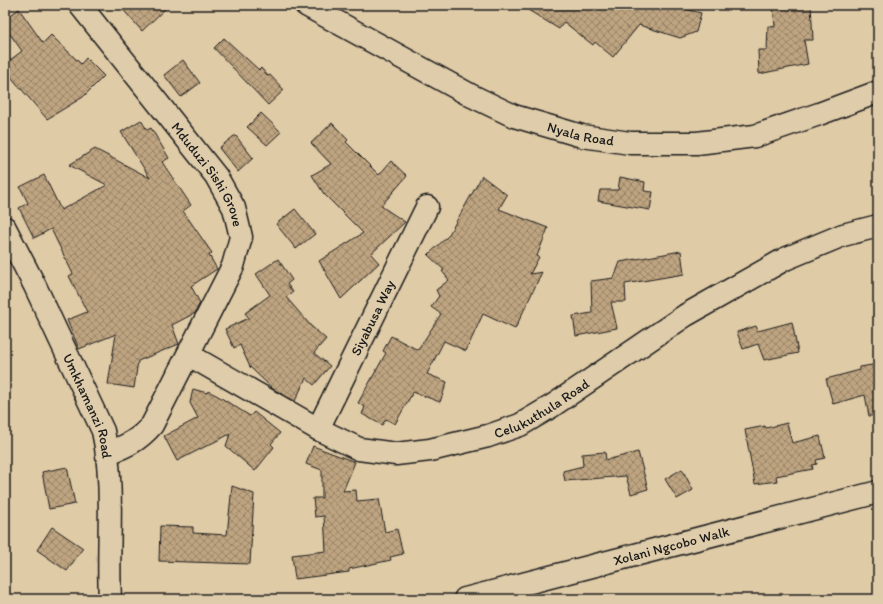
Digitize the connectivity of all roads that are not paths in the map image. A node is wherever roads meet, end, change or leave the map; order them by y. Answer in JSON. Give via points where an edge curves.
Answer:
{"nodes":[{"id":1,"x":80,"y":5,"type":"edge"},
{"id":2,"x":306,"y":5,"type":"edge"},
{"id":3,"x":878,"y":92,"type":"edge"},
{"id":4,"x":427,"y":207,"type":"dead end"},
{"id":5,"x":878,"y":226,"type":"edge"},
{"id":6,"x":5,"y":228,"type":"edge"},
{"id":7,"x":189,"y":355,"type":"junction"},
{"id":8,"x":318,"y":428,"type":"junction"},
{"id":9,"x":108,"y":453,"type":"junction"},
{"id":10,"x":878,"y":492,"type":"edge"},
{"id":11,"x":110,"y":599,"type":"edge"},
{"id":12,"x":465,"y":599,"type":"edge"}],
"edges":[{"from":1,"to":7,"type":"street","name":"Mduduzi Sishi Grove","via":[[216,176],[234,208],[241,237],[233,266]]},
{"from":2,"to":3,"type":"street","name":"Nyala Road","via":[[470,95],[514,116],[582,136],[630,143],[697,143],[755,136]]},
{"from":4,"to":8,"type":"street","name":"Siyabusa Way"},
{"from":5,"to":8,"type":"street","name":"Celukuthula Road","via":[[843,235],[778,263],[686,315],[520,425],[488,436],[396,454],[359,449]]},
{"from":6,"to":9,"type":"street","name":"Umkhamanzi Road","via":[[91,401],[103,431]]},
{"from":7,"to":8,"type":"street","name":"Celukuthula Road"},
{"from":7,"to":9,"type":"street","name":"Mduduzi Sishi Grove","via":[[152,425],[142,437],[129,446]]},
{"from":9,"to":11,"type":"street","name":"Umkhamanzi Road"},
{"from":10,"to":12,"type":"street","name":"Xolani Ngcobo Walk"}]}
